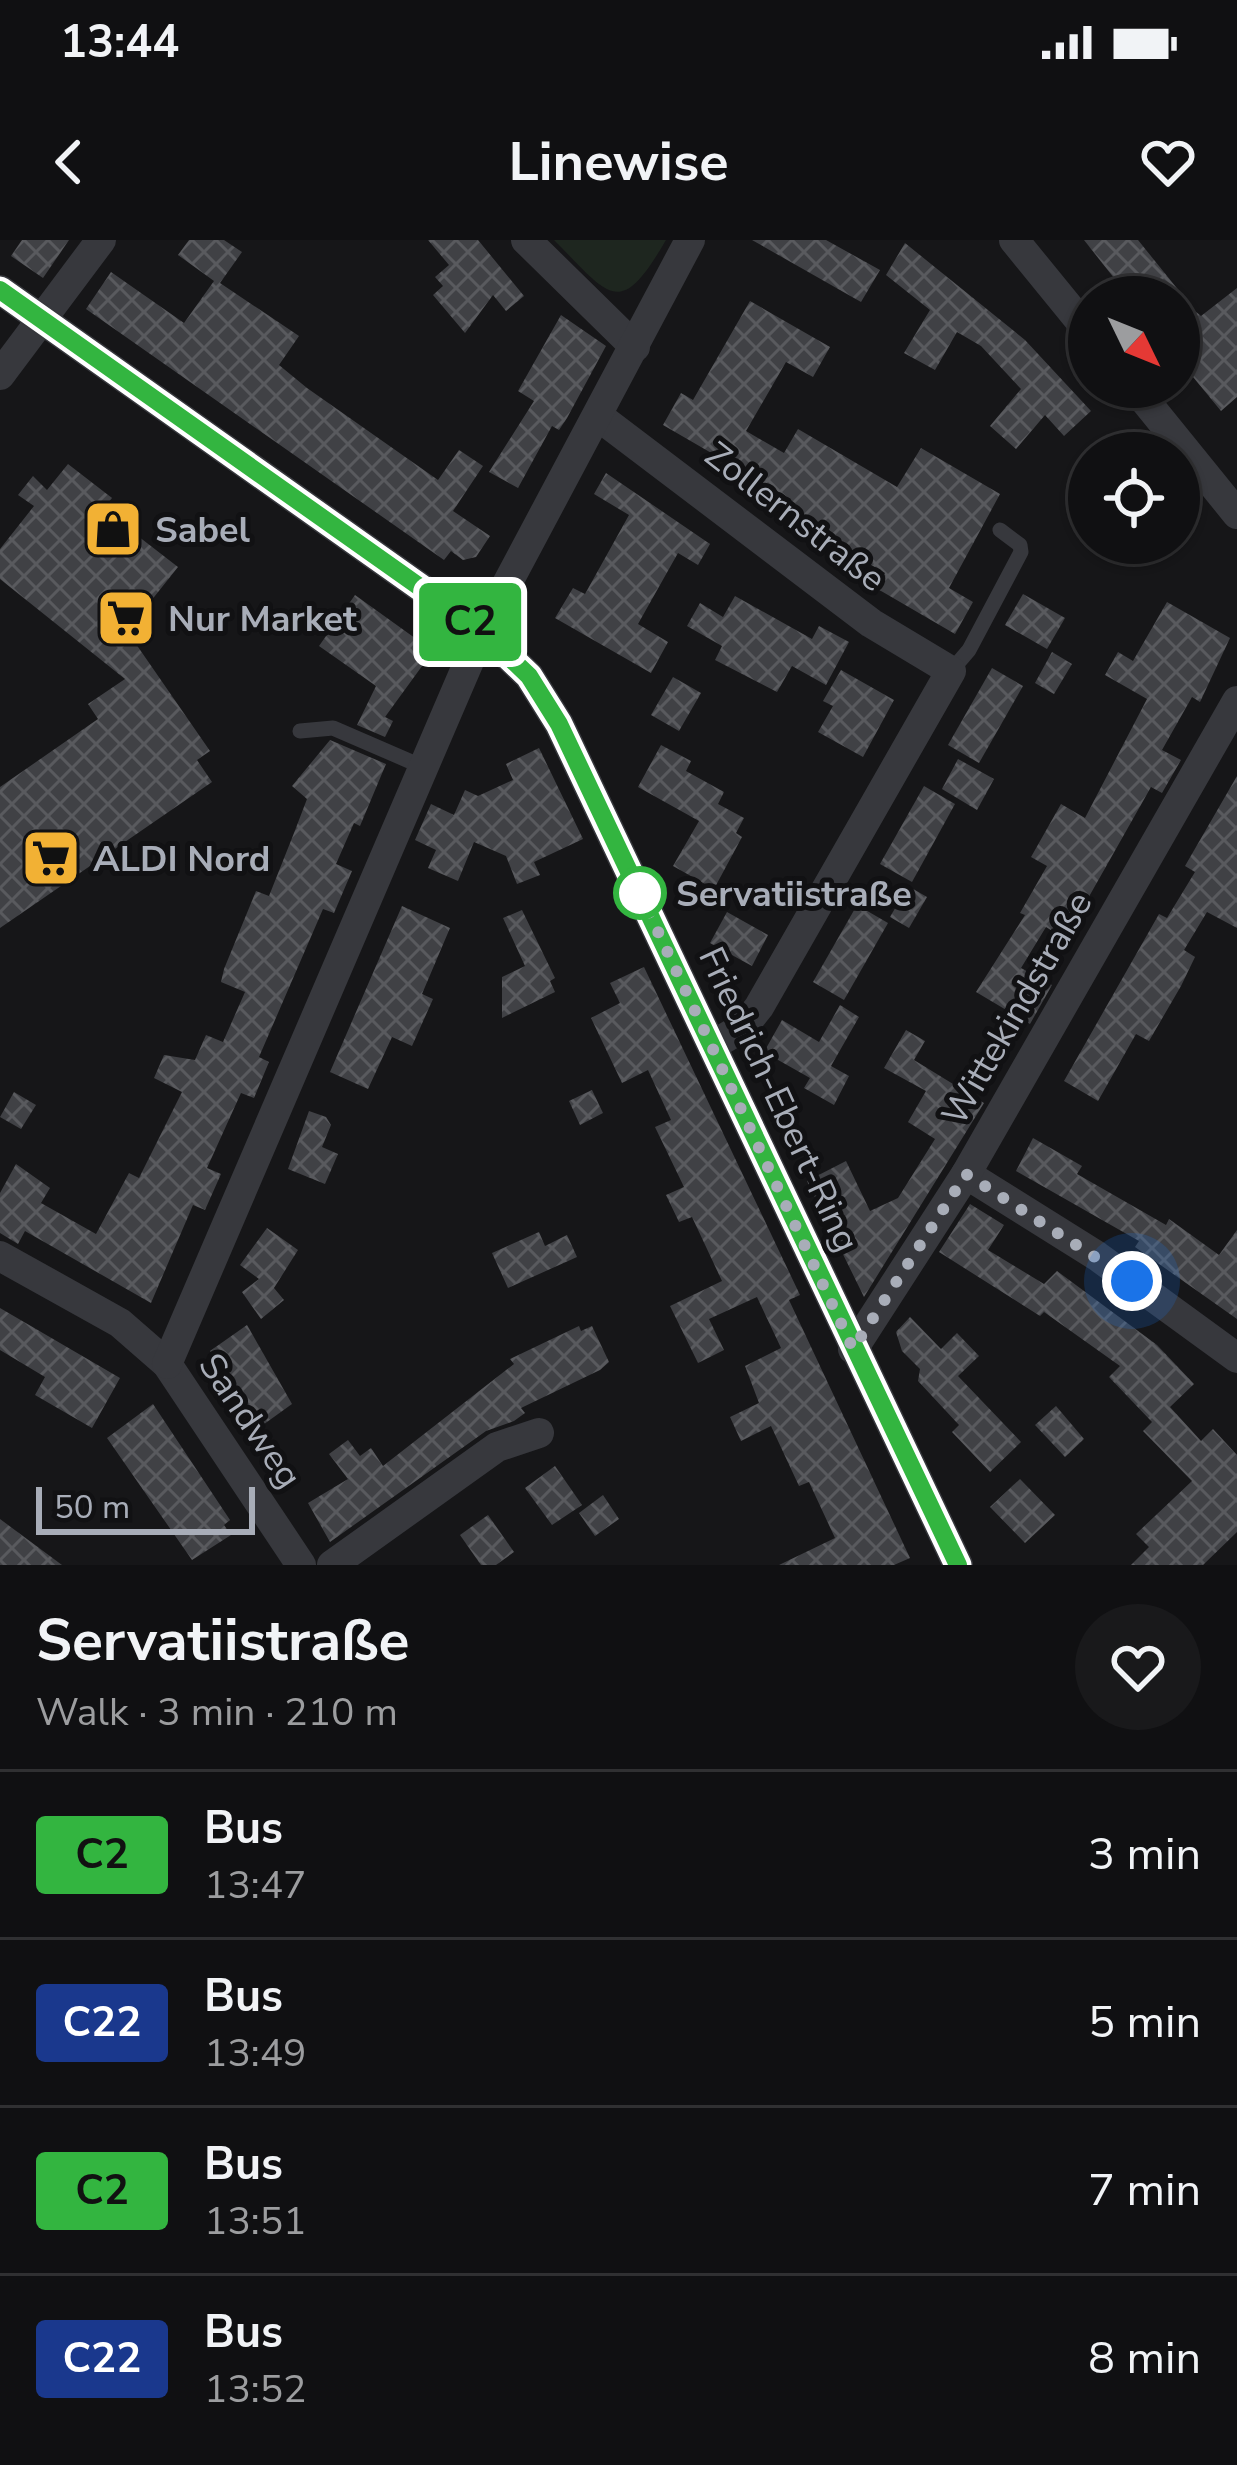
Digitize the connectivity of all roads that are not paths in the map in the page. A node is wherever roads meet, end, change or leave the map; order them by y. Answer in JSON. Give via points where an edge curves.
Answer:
{"nodes":[{"id":1,"x":101,"y":240,"type":"edge"},
{"id":2,"x":526,"y":240,"type":"edge"},
{"id":3,"x":690,"y":240,"type":"edge"},
{"id":4,"x":1015,"y":240,"type":"edge"},
{"id":5,"x":0,"y":290,"type":"edge"},
{"id":6,"x":1068,"y":306,"type":"edge"},
{"id":7,"x":44,"y":320,"type":"junction"},
{"id":8,"x":635,"y":347,"type":"junction"},
{"id":9,"x":0,"y":375,"type":"edge"},
{"id":10,"x":1151,"y":408,"type":"edge"},
{"id":11,"x":598,"y":416,"type":"junction"},
{"id":12,"x":1237,"y":514,"type":"edge"},
{"id":13,"x":1000,"y":530,"type":"dead end"},
{"id":14,"x":482,"y":631,"type":"junction"},
{"id":15,"x":951,"y":671,"type":"junction"},
{"id":16,"x":1237,"y":701,"type":"edge"},
{"id":17,"x":300,"y":731,"type":"dead end"},
{"id":18,"x":423,"y":767,"type":"junction"},
{"id":19,"x":712,"y":1046,"type":"junction"},
{"id":20,"x":966,"y":1174,"type":"junction"},
{"id":21,"x":0,"y":1256,"type":"edge"},
{"id":22,"x":853,"y":1349,"type":"junction"},
{"id":23,"x":1237,"y":1358,"type":"edge"},
{"id":24,"x":167,"y":1364,"type":"junction"},
{"id":25,"x":539,"y":1433,"type":"dead end"},
{"id":26,"x":301,"y":1565,"type":"edge"},
{"id":27,"x":332,"y":1565,"type":"edge"},
{"id":28,"x":958,"y":1565,"type":"edge"}],
"edges":[{"from":1,"to":7,"type":"street"},
{"from":2,"to":8,"type":"street"},
{"from":3,"to":8,"type":"street"},
{"from":4,"to":6,"type":"street"},
{"from":5,"to":7,"type":"street","name":"Friedrich-Ebert-Ring"},
{"from":7,"to":9,"type":"street"},
{"from":7,"to":14,"type":"street","name":"Friedrich-Ebert-Ring"},
{"from":8,"to":11,"type":"street"},
{"from":10,"to":12,"type":"street"},
{"from":11,"to":14,"type":"street"},
{"from":11,"to":15,"type":"street","name":"Zollernstraße","via":[[871,623]]},
{"from":13,"to":15,"type":"lane","via":[[1022,552]]},
{"from":14,"to":18,"type":"street"},
{"from":14,"to":19,"type":"street","name":"Friedrich-Ebert-Ring","via":[[553,712]]},
{"from":15,"to":19,"type":"street","via":[[759,1007]]},
{"from":16,"to":20,"type":"street","name":"Wittekindstraße"},
{"from":17,"to":18,"type":"lane","via":[[333,728]]},
{"from":18,"to":24,"type":"street"},
{"from":19,"to":22,"type":"street","name":"Friedrich-Ebert-Ring"},
{"from":20,"to":22,"type":"street","name":"Wittekindstraße"},
{"from":20,"to":23,"type":"street"},
{"from":21,"to":24,"type":"street","name":"Sandweg","via":[[120,1323]]},
{"from":22,"to":28,"type":"street","name":"Friedrich-Ebert-Ring"},
{"from":24,"to":26,"type":"street","name":"Sandweg"},
{"from":25,"to":27,"type":"street","via":[[497,1447]]}]}
